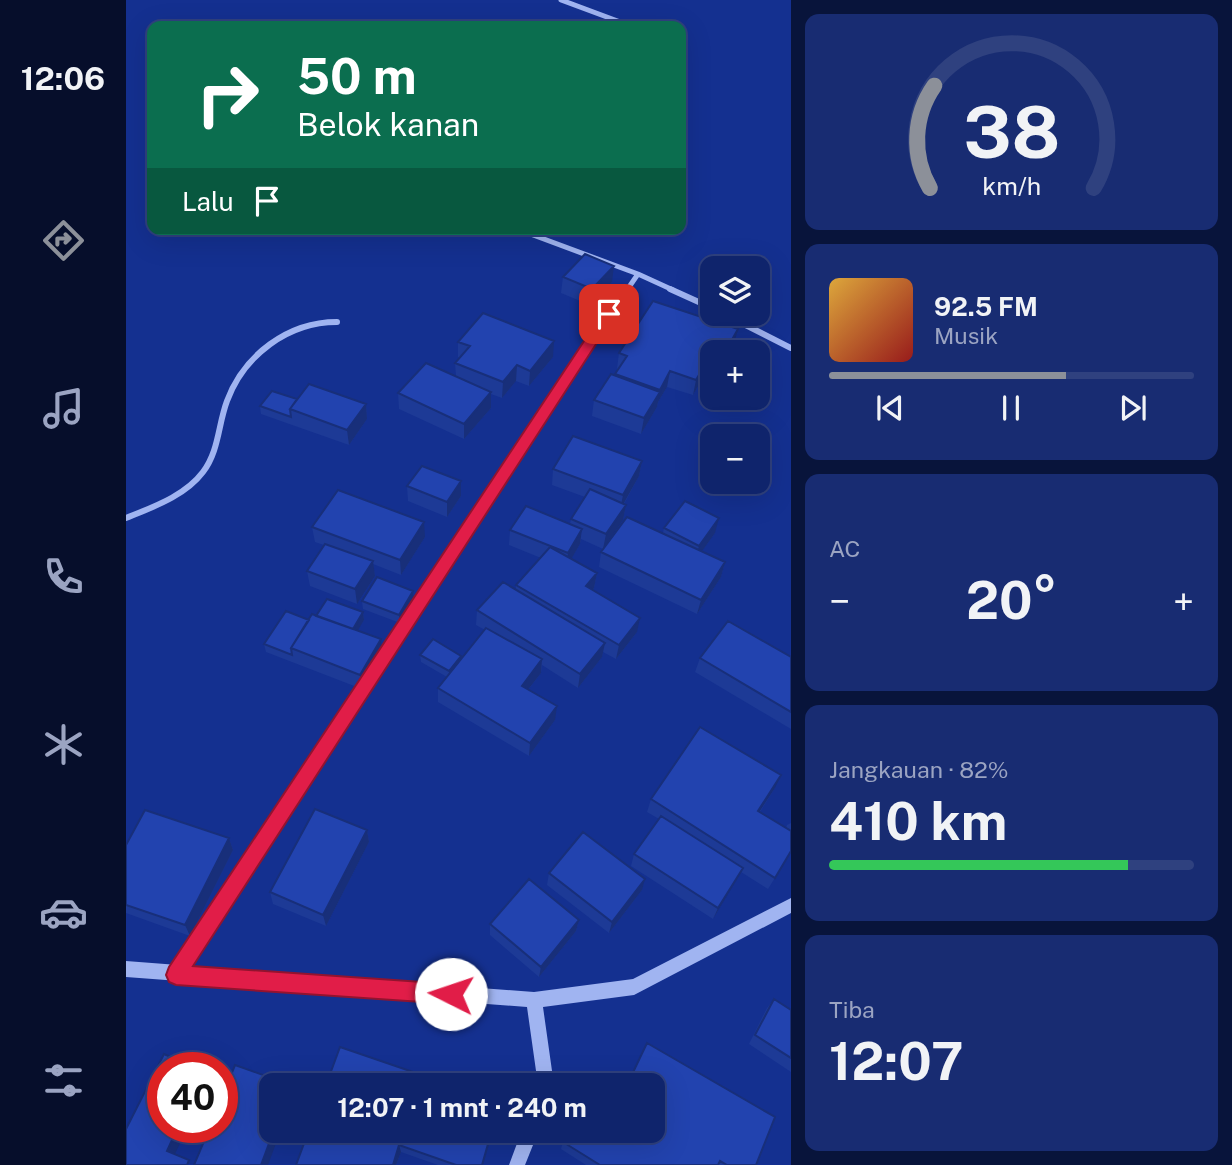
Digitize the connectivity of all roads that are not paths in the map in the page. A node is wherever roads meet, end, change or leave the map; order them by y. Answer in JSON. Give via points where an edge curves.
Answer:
{"nodes":[{"id":1,"x":561,"y":0,"type":"edge"},
{"id":2,"x":618,"y":21,"type":"edge"},
{"id":3,"x":533,"y":235,"type":"edge"},
{"id":4,"x":638,"y":274,"type":"junction"},
{"id":5,"x":700,"y":302,"type":"edge"},
{"id":6,"x":337,"y":322,"type":"dead end"},
{"id":7,"x":748,"y":326,"type":"edge"},
{"id":8,"x":791,"y":348,"type":"edge"},
{"id":9,"x":126,"y":519,"type":"edge"},
{"id":10,"x":791,"y":905,"type":"edge"},
{"id":11,"x":126,"y":969,"type":"edge"},
{"id":12,"x":176,"y":975,"type":"junction"},
{"id":13,"x":534,"y":1000,"type":"junction"},
{"id":14,"x":545,"y":1073,"type":"edge"},
{"id":15,"x":526,"y":1143,"type":"edge"},
{"id":16,"x":517,"y":1165,"type":"edge"}],
"edges":[{"from":1,"to":2,"type":"street"},
{"from":3,"to":4,"type":"street"},
{"from":4,"to":5,"type":"street"},
{"from":4,"to":12,"type":"street"},
{"from":6,"to":9,"type":"street","via":[[305,323],[272,342],[238,379],[218,442],[202,473],[164,503]]},
{"from":7,"to":8,"type":"street"},
{"from":10,"to":13,"type":"street","via":[[634,987]]},
{"from":11,"to":12,"type":"street"},
{"from":12,"to":13,"type":"street"},
{"from":13,"to":14,"type":"street"},
{"from":15,"to":16,"type":"street"}]}
